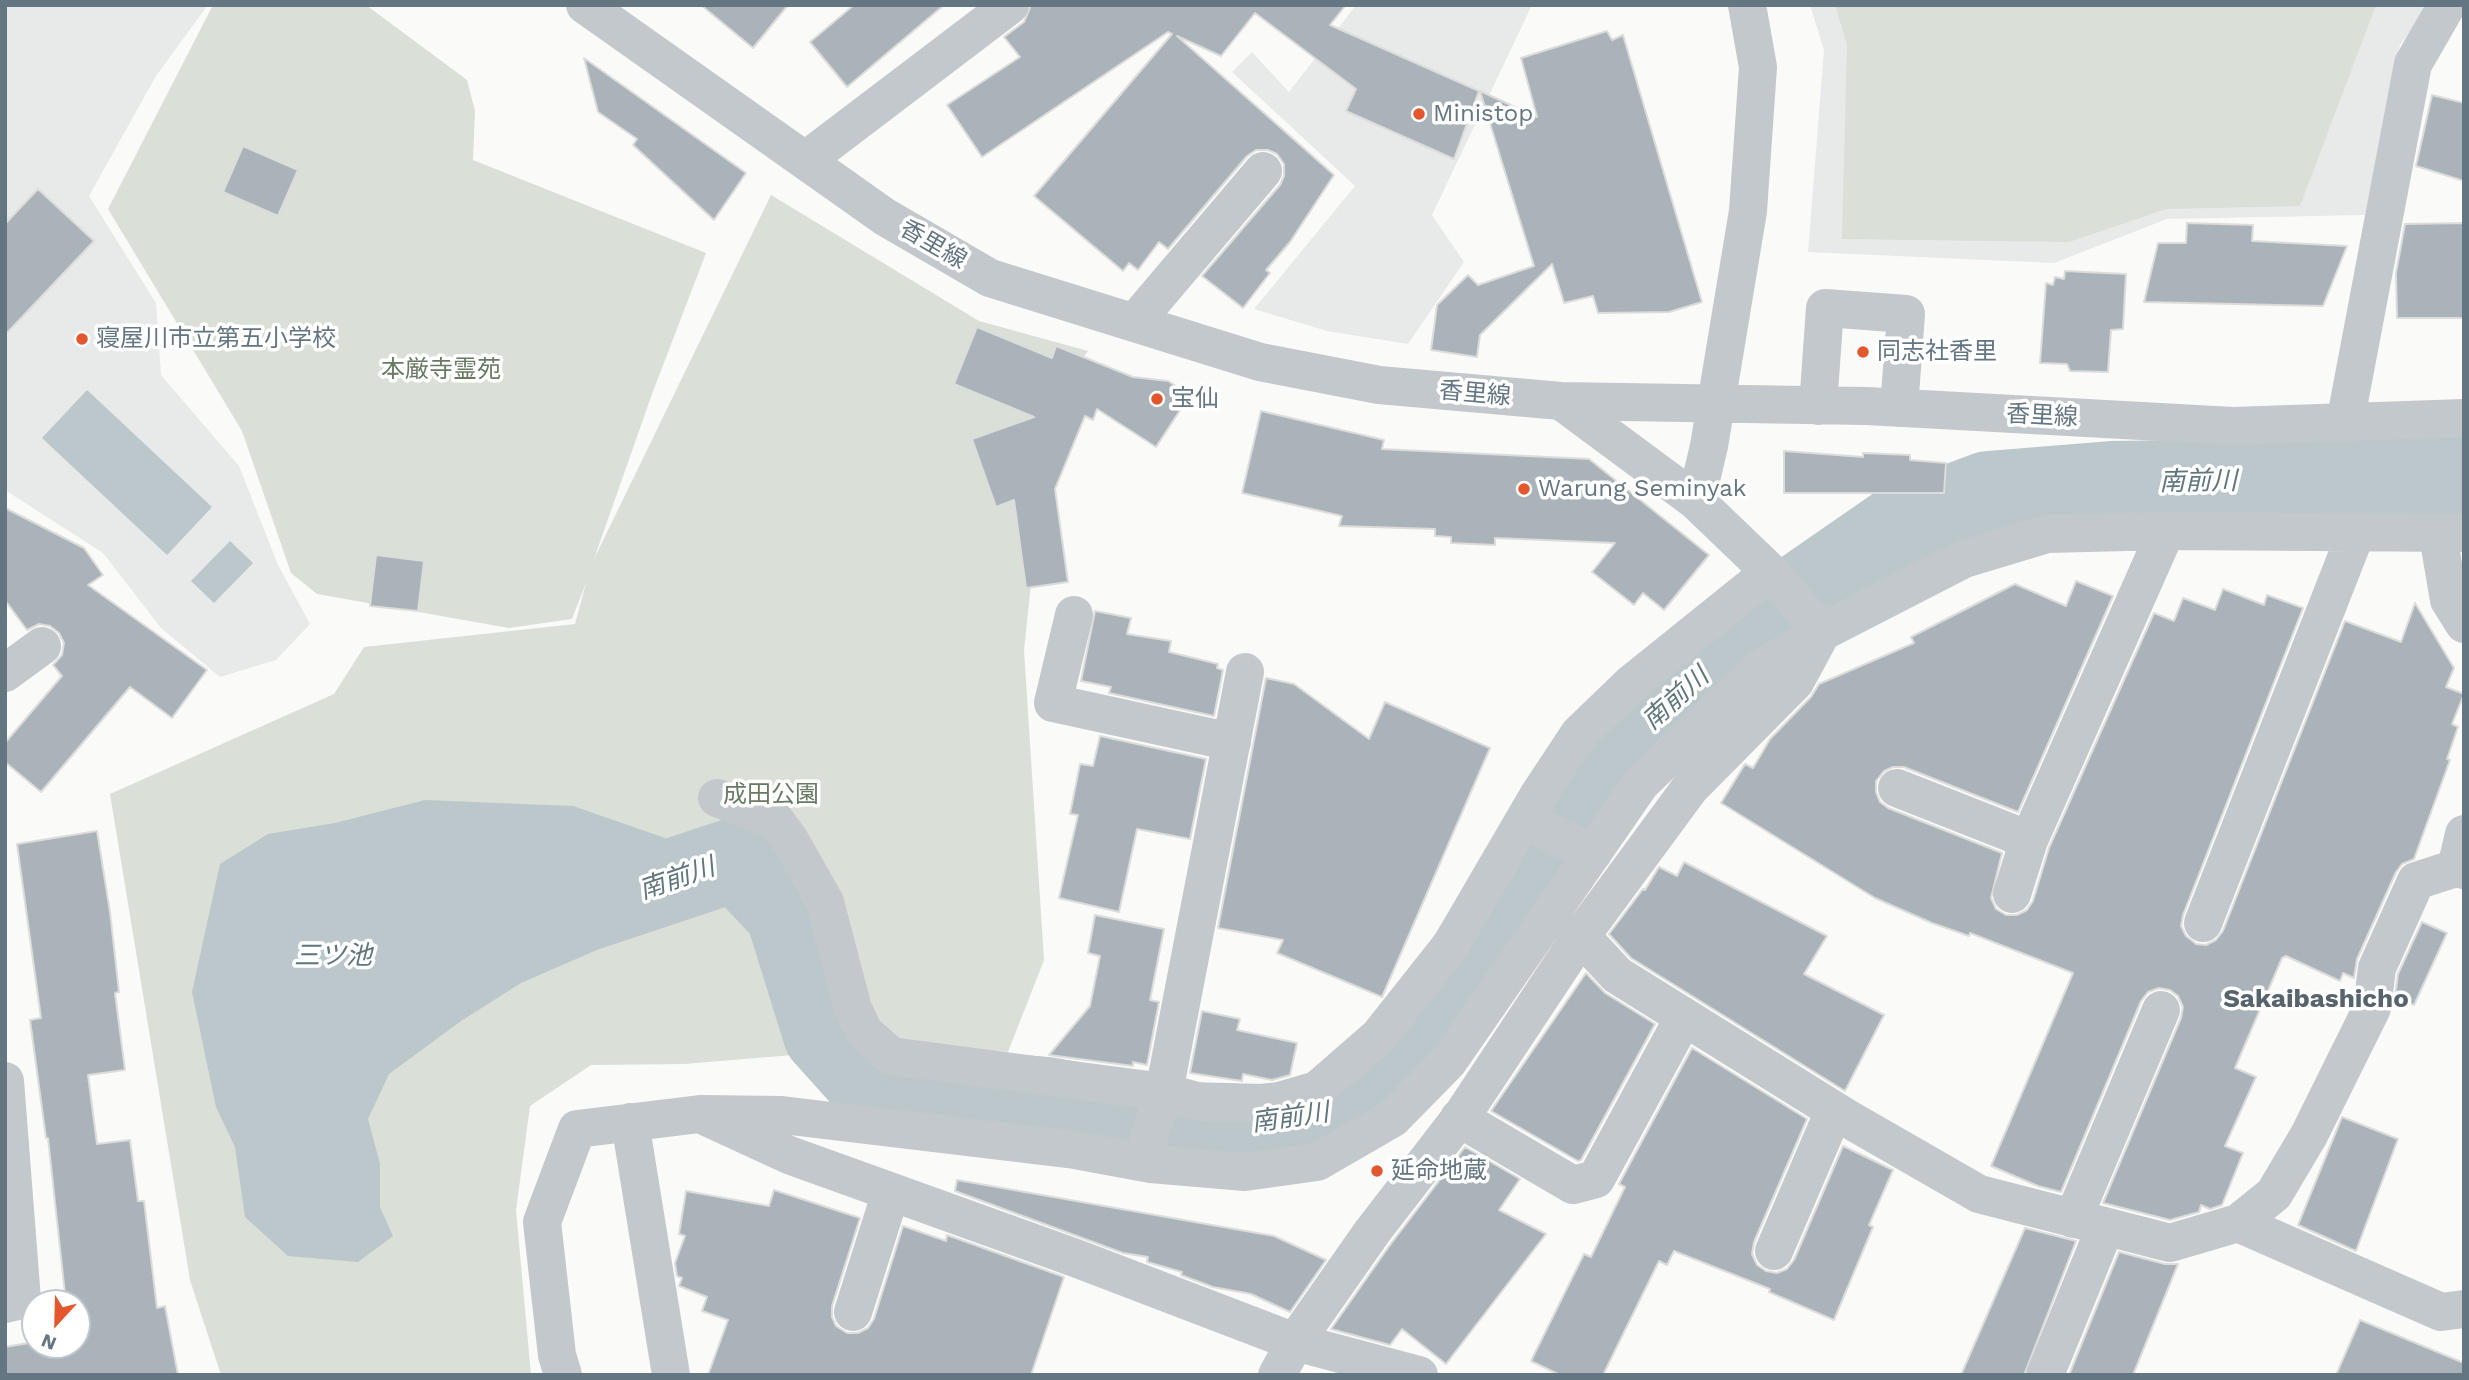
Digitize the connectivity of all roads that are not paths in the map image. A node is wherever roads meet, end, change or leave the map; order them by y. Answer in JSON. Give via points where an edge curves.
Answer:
{"nodes":[{"id":1,"x":585,"y":5,"type":"edge"},
{"id":2,"x":1010,"y":5,"type":"edge"},
{"id":3,"x":1747,"y":5,"type":"edge"},
{"id":4,"x":2452,"y":10,"type":"edge"},
{"id":5,"x":806,"y":160,"type":"junction"},
{"id":6,"x":1263,"y":171,"type":"dead end"},
{"id":7,"x":1133,"y":323,"type":"junction"},
{"id":8,"x":1561,"y":401,"type":"junction"},
{"id":9,"x":1714,"y":404,"type":"junction"},
{"id":10,"x":1818,"y":406,"type":"junction"},
{"id":11,"x":1899,"y":408,"type":"junction"},
{"id":12,"x":2464,"y":418,"type":"edge"},
{"id":13,"x":2345,"y":423,"type":"junction"},
{"id":14,"x":1696,"y":501,"type":"junction"},
{"id":15,"x":2166,"y":531,"type":"junction"},
{"id":16,"x":2356,"y":533,"type":"junction"},
{"id":17,"x":2451,"y":534,"type":"edge"},
{"id":18,"x":1770,"y":572,"type":"junction"},
{"id":19,"x":1074,"y":615,"type":"dead end"},
{"id":20,"x":2464,"y":624,"type":"edge"},
{"id":21,"x":1822,"y":632,"type":"junction"},
{"id":22,"x":42,"y":646,"type":"dead end"},
{"id":23,"x":5,"y":673,"type":"edge"},
{"id":24,"x":1245,"y":673,"type":"dead end"},
{"id":25,"x":1232,"y":742,"type":"junction"},
{"id":26,"x":1897,"y":788,"type":"dead end"},
{"id":27,"x":717,"y":798,"type":"dead end"},
{"id":28,"x":1524,"y":820,"type":"junction"},
{"id":29,"x":2029,"y":840,"type":"junction"},
{"id":30,"x":1593,"y":853,"type":"junction"},
{"id":31,"x":2461,"y":858,"type":"edge"},
{"id":32,"x":2012,"y":894,"type":"dead end"},
{"id":33,"x":2203,"y":923,"type":"dead end"},
{"id":34,"x":1581,"y":936,"type":"junction"},
{"id":35,"x":2161,"y":1010,"type":"dead end"},
{"id":36,"x":1684,"y":1017,"type":"junction"},
{"id":37,"x":5,"y":1081,"type":"edge"},
{"id":38,"x":1162,"y":1097,"type":"junction"},
{"id":39,"x":1834,"y":1111,"type":"junction"},
{"id":40,"x":700,"y":1114,"type":"junction"},
{"id":41,"x":1459,"y":1118,"type":"junction"},
{"id":42,"x":630,"y":1122,"type":"junction"},
{"id":43,"x":1150,"y":1152,"type":"junction"},
{"id":44,"x":891,"y":1192,"type":"junction"},
{"id":45,"x":2089,"y":1223,"type":"junction"},
{"id":46,"x":2238,"y":1223,"type":"junction"},
{"id":47,"x":1774,"y":1251,"type":"dead end"},
{"id":48,"x":5,"y":1304,"type":"edge"},
{"id":49,"x":2464,"y":1309,"type":"edge"},
{"id":50,"x":853,"y":1312,"type":"dead end"},
{"id":51,"x":1294,"y":1342,"type":"junction"},
{"id":52,"x":563,"y":1375,"type":"edge"},
{"id":53,"x":671,"y":1375,"type":"edge"},
{"id":54,"x":1277,"y":1375,"type":"edge"},
{"id":55,"x":1419,"y":1375,"type":"edge"},
{"id":56,"x":2045,"y":1375,"type":"edge"}],
"edges":[{"from":1,"to":5,"type":"street","name":"香里線"},
{"from":2,"to":5,"type":"street"},
{"from":3,"to":9,"type":"street","via":[[1758,67],[1748,211]]},
{"from":4,"to":13,"type":"street","via":[[2413,64]]},
{"from":5,"to":7,"type":"street","name":"香里線","via":[[885,217],[990,278]]},
{"from":6,"to":7,"type":"street"},
{"from":7,"to":8,"type":"street","name":"香里線","via":[[1260,362],[1380,385]]},
{"from":8,"to":9,"type":"street","name":"香里線"},
{"from":8,"to":14,"type":"street"},
{"from":9,"to":10,"type":"street","name":"香里線"},
{"from":9,"to":14,"type":"street"},
{"from":10,"to":11,"type":"street","name":"香里線"},
{"from":10,"to":11,"type":"street","via":[[1825,308],[1906,314]]},
{"from":11,"to":13,"type":"street","name":"香里線","via":[[2233,426]]},
{"from":12,"to":13,"type":"street","name":"香里線"},
{"from":14,"to":18,"type":"street"},
{"from":15,"to":16,"type":"street"},
{"from":15,"to":21,"type":"street","via":[[2047,534],[1964,559]]},
{"from":15,"to":29,"type":"street"},
{"from":16,"to":17,"type":"street"},
{"from":16,"to":33,"type":"street"},
{"from":17,"to":20,"type":"street","via":[[2449,600]]},
{"from":18,"to":21,"type":"street"},
{"from":18,"to":28,"type":"street","via":[[1632,683],[1579,734]]},
{"from":19,"to":25,"type":"street","via":[[1053,703]]},
{"from":21,"to":30,"type":"street","via":[[1758,670],[1651,774]]},
{"from":21,"to":34,"type":"street","via":[[1795,682],[1690,788]]},
{"from":22,"to":23,"type":"street"},
{"from":24,"to":25,"type":"street"},
{"from":25,"to":38,"type":"street"},
{"from":26,"to":29,"type":"street"},
{"from":27,"to":38,"type":"street","via":[[775,820],[791,842],[825,902],[853,1009],[864,1032],[891,1056]]},
{"from":28,"to":30,"type":"street"},
{"from":28,"to":38,"type":"street","via":[[1451,945],[1380,1036],[1317,1090],[1269,1104]]},
{"from":29,"to":32,"type":"street"},
{"from":30,"to":43,"type":"street","via":[[1448,1062],[1393,1118],[1317,1162],[1245,1172]]},
{"from":31,"to":46,"type":"street","via":[[2416,881],[2377,968],[2372,1008],[2309,1135],[2274,1194]]},
{"from":34,"to":36,"type":"street","via":[[1617,975]]},
{"from":34,"to":41,"type":"street"},
{"from":35,"to":45,"type":"street"},
{"from":36,"to":39,"type":"street"},
{"from":36,"to":41,"type":"street","via":[[1596,1179],[1573,1185]]},
{"from":37,"to":48,"type":"street","via":[[22,1300]]},
{"from":38,"to":43,"type":"street"},
{"from":39,"to":45,"type":"street","via":[[1979,1194]]},
{"from":39,"to":47,"type":"street"},
{"from":40,"to":42,"type":"street"},
{"from":40,"to":43,"type":"street","via":[[782,1115],[1075,1150]]},
{"from":40,"to":44,"type":"street","via":[[789,1155]]},
{"from":41,"to":51,"type":"street"},
{"from":42,"to":52,"type":"street","via":[[577,1129],[542,1222]]},
{"from":42,"to":53,"type":"street"},
{"from":44,"to":50,"type":"street"},
{"from":44,"to":51,"type":"street"},
{"from":45,"to":46,"type":"street","via":[[2170,1243]]},
{"from":45,"to":56,"type":"street"},
{"from":46,"to":49,"type":"street","via":[[2441,1312]]},
{"from":51,"to":54,"type":"street"},
{"from":51,"to":55,"type":"street"}]}
